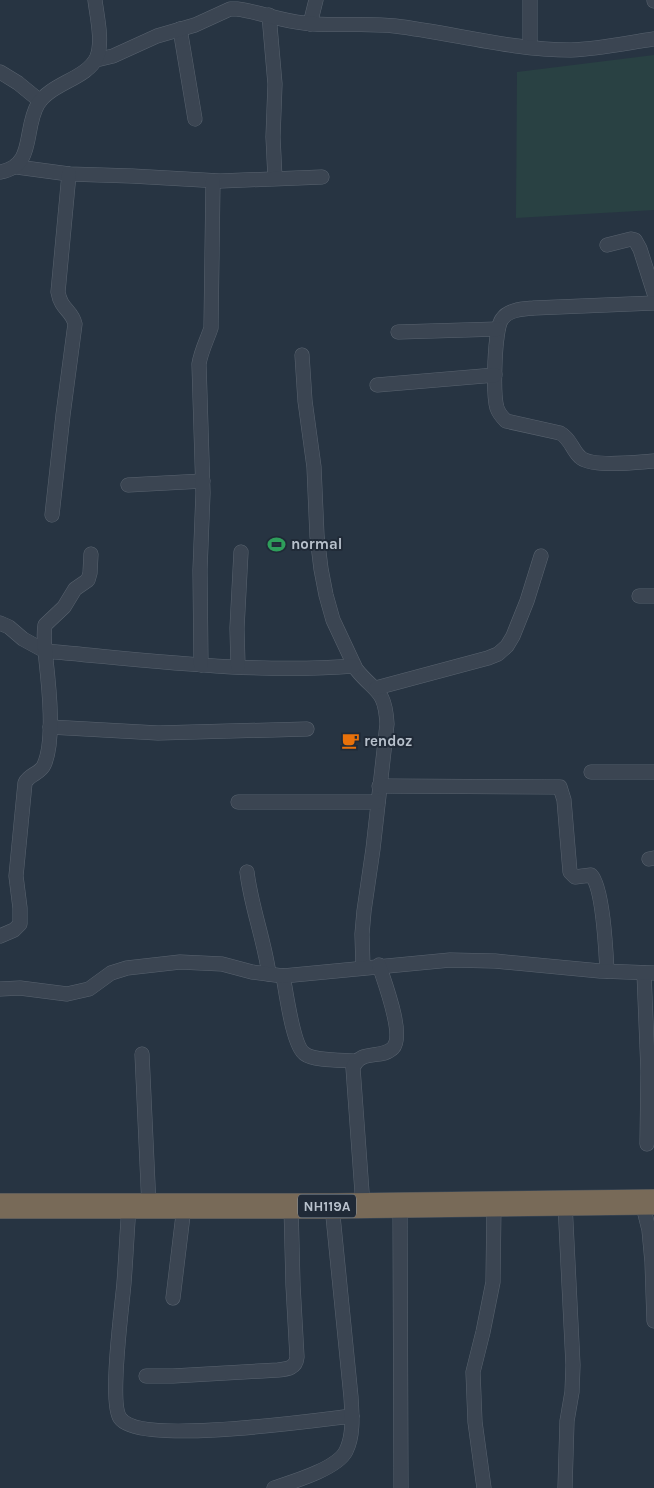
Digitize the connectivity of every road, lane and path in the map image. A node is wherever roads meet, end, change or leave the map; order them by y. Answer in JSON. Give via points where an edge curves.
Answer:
{"nodes":[{"id":1,"x":95,"y":0,"type":"edge"},
{"id":2,"x":316,"y":0,"type":"edge"},
{"id":3,"x":530,"y":0,"type":"edge"},
{"id":4,"x":268,"y":15,"type":"junction"},
{"id":5,"x":310,"y":24,"type":"junction"},
{"id":6,"x":180,"y":29,"type":"junction"},
{"id":7,"x":654,"y":39,"type":"edge"},
{"id":8,"x":530,"y":46,"type":"junction"},
{"id":9,"x":96,"y":60,"type":"junction"},
{"id":10,"x":0,"y":72,"type":"edge"},
{"id":11,"x":40,"y":101,"type":"junction"},
{"id":12,"x":195,"y":119,"type":"dead end"},
{"id":13,"x":17,"y":167,"type":"junction"},
{"id":14,"x":0,"y":172,"type":"edge"},
{"id":15,"x":69,"y":174,"type":"junction"},
{"id":16,"x":322,"y":177,"type":"dead end"},
{"id":17,"x":276,"y":178,"type":"junction"},
{"id":18,"x":213,"y":181,"type":"junction"},
{"id":19,"x":606,"y":245,"type":"dead end"},
{"id":20,"x":654,"y":293,"type":"edge"},
{"id":21,"x":654,"y":303,"type":"edge"},
{"id":22,"x":498,"y":329,"type":"junction"},
{"id":23,"x":398,"y":332,"type":"dead end"},
{"id":24,"x":302,"y":355,"type":"dead end"},
{"id":25,"x":495,"y":375,"type":"junction"},
{"id":26,"x":377,"y":384,"type":"dead end"},
{"id":27,"x":654,"y":461,"type":"edge"},
{"id":28,"x":203,"y":481,"type":"junction"},
{"id":29,"x":128,"y":485,"type":"dead end"},
{"id":30,"x":52,"y":515,"type":"dead end"},
{"id":31,"x":241,"y":552,"type":"dead end"},
{"id":32,"x":91,"y":554,"type":"dead end"},
{"id":33,"x":541,"y":556,"type":"dead end"},
{"id":34,"x":639,"y":596,"type":"dead end"},
{"id":35,"x":654,"y":596,"type":"edge"},
{"id":36,"x":0,"y":623,"type":"edge"},
{"id":37,"x":45,"y":651,"type":"junction"},
{"id":38,"x":201,"y":665,"type":"junction"},
{"id":39,"x":238,"y":666,"type":"junction"},
{"id":40,"x":354,"y":666,"type":"junction"},
{"id":41,"x":376,"y":688,"type":"junction"},
{"id":42,"x":50,"y":727,"type":"junction"},
{"id":43,"x":307,"y":728,"type":"dead end"},
{"id":44,"x":591,"y":772,"type":"dead end"},
{"id":45,"x":654,"y":772,"type":"edge"},
{"id":46,"x":379,"y":786,"type":"junction"},
{"id":47,"x":238,"y":802,"type":"dead end"},
{"id":48,"x":378,"y":802,"type":"junction"},
{"id":49,"x":247,"y":872,"type":"dead end"},
{"id":50,"x":0,"y":936,"type":"edge"},
{"id":51,"x":379,"y":965,"type":"junction"},
{"id":52,"x":363,"y":968,"type":"junction"},
{"id":53,"x":607,"y":971,"type":"junction"},
{"id":54,"x":649,"y":973,"type":"edge"},
{"id":55,"x":269,"y":974,"type":"junction"},
{"id":56,"x":284,"y":976,"type":"junction"},
{"id":57,"x":0,"y":989,"type":"edge"},
{"id":58,"x":142,"y":1054,"type":"dead end"},
{"id":59,"x":355,"y":1061,"type":"junction"},
{"id":60,"x":647,"y":1144,"type":"dead end"},
{"id":61,"x":650,"y":1202,"type":"edge"},
{"id":62,"x":565,"y":1203,"type":"junction"},
{"id":63,"x":494,"y":1204,"type":"junction"},
{"id":64,"x":400,"y":1205,"type":"junction"},
{"id":65,"x":0,"y":1206,"type":"edge"},
{"id":66,"x":291,"y":1206,"type":"junction"},
{"id":67,"x":332,"y":1206,"type":"junction"},
{"id":68,"x":363,"y":1206,"type":"junction"},
{"id":69,"x":139,"y":1207,"type":"junction"},
{"id":70,"x":184,"y":1207,"type":"junction"},
{"id":71,"x":173,"y":1298,"type":"dead end"},
{"id":72,"x":654,"y":1321,"type":"edge"},
{"id":73,"x":146,"y":1376,"type":"dead end"},
{"id":74,"x":352,"y":1416,"type":"junction"},
{"id":75,"x":281,"y":1487,"type":"edge"},
{"id":76,"x":401,"y":1488,"type":"edge"},
{"id":77,"x":484,"y":1488,"type":"edge"},
{"id":78,"x":565,"y":1488,"type":"edge"}],
"edges":[{"from":1,"to":9,"type":"street","via":[[99,44]]},
{"from":2,"to":5,"type":"street"},
{"from":3,"to":8,"type":"street"},
{"from":4,"to":5,"type":"street"},
{"from":4,"to":6,"type":"street","via":[[230,9]]},
{"from":4,"to":17,"type":"street","via":[[275,84],[273,137]]},
{"from":5,"to":8,"type":"street","via":[[394,26]]},
{"from":6,"to":9,"type":"street"},
{"from":6,"to":12,"type":"street"},
{"from":7,"to":8,"type":"street","via":[[591,49]]},
{"from":9,"to":11,"type":"street","via":[[87,70]]},
{"from":10,"to":11,"type":"street"},
{"from":11,"to":13,"type":"street"},
{"from":13,"to":14,"type":"street"},
{"from":13,"to":15,"type":"street"},
{"from":15,"to":18,"type":"street"},
{"from":15,"to":30,"type":"street","via":[[58,292],[59,301],[72,314],[75,324]]},
{"from":16,"to":17,"type":"street"},
{"from":17,"to":18,"type":"street"},
{"from":18,"to":28,"type":"street","via":[[212,316],[199,364]]},
{"from":19,"to":20,"type":"street","via":[[634,240]]},
{"from":21,"to":22,"type":"street","via":[[518,310],[501,319]]},
{"from":22,"to":23,"type":"street"},
{"from":22,"to":25,"type":"street"},
{"from":24,"to":40,"type":"street","via":[[321,569],[333,620]]},
{"from":25,"to":26,"type":"street"},
{"from":25,"to":27,"type":"street","via":[[497,407],[506,422],[567,437],[580,458],[587,462]]},
{"from":28,"to":29,"type":"street"},
{"from":28,"to":38,"type":"street"},
{"from":31,"to":39,"type":"street"},
{"from":32,"to":37,"type":"street","via":[[88,580],[75,589],[64,607],[45,625]]},
{"from":33,"to":41,"type":"street","via":[[524,609],[513,636],[503,650],[472,663]]},
{"from":34,"to":35,"type":"street"},
{"from":36,"to":37,"type":"street"},
{"from":37,"to":38,"type":"street"},
{"from":37,"to":42,"type":"street"},
{"from":38,"to":39,"type":"street"},
{"from":39,"to":40,"type":"street","via":[[296,669]]},
{"from":40,"to":41,"type":"street"},
{"from":41,"to":46,"type":"street","via":[[385,704],[388,724]]},
{"from":42,"to":43,"type":"street","via":[[158,732]]},
{"from":42,"to":50,"type":"street","via":[[45,765],[25,783],[16,876],[20,924]]},
{"from":44,"to":45,"type":"street"},
{"from":46,"to":48,"type":"street"},
{"from":46,"to":53,"type":"street","via":[[560,787],[570,872],[574,877],[591,875],[595,881]]},
{"from":47,"to":48,"type":"street"},
{"from":48,"to":52,"type":"street","via":[[364,911]]},
{"from":49,"to":55,"type":"street"},
{"from":51,"to":52,"type":"street"},
{"from":51,"to":53,"type":"street","via":[[475,960]]},
{"from":51,"to":59,"type":"street","via":[[394,1014],[396,1041],[389,1051]]},
{"from":52,"to":56,"type":"street"},
{"from":53,"to":54,"type":"street"},
{"from":54,"to":60,"type":"street"},
{"from":55,"to":56,"type":"street"},
{"from":55,"to":57,"type":"street","via":[[222,964],[180,962],[127,968],[111,973],[89,989],[67,994]]},
{"from":56,"to":59,"type":"street","via":[[290,1016],[300,1049],[305,1055]]},
{"from":58,"to":69,"type":"street"},
{"from":59,"to":68,"type":"street","via":[[353,1077]]},
{"from":61,"to":62,"type":"highway","number":"NH119A"},
{"from":61,"to":72,"type":"street"},
{"from":62,"to":63,"type":"highway","number":"NH119A"},
{"from":62,"to":78,"type":"street","via":[[573,1365]]},
{"from":63,"to":64,"type":"highway","number":"NH119A"},
{"from":63,"to":77,"type":"street","via":[[493,1282],[473,1372],[475,1422]]},
{"from":64,"to":68,"type":"highway","number":"NH119A"},
{"from":64,"to":76,"type":"street"},
{"from":65,"to":69,"type":"highway","number":"NH119A"},
{"from":66,"to":67,"type":"highway","number":"NH119A"},
{"from":66,"to":70,"type":"highway","number":"NH119A"},
{"from":66,"to":73,"type":"street","via":[[297,1357],[293,1366],[278,1370]]},
{"from":67,"to":68,"type":"highway","number":"NH119A"},
{"from":67,"to":74,"type":"street"},
{"from":69,"to":70,"type":"highway","number":"NH119A"},
{"from":69,"to":74,"type":"street","via":[[117,1355],[116,1396],[119,1417],[124,1422],[154,1429],[200,1431]]},
{"from":70,"to":71,"type":"street"},
{"from":74,"to":75,"type":"street","via":[[349,1442],[338,1461]]}]}
